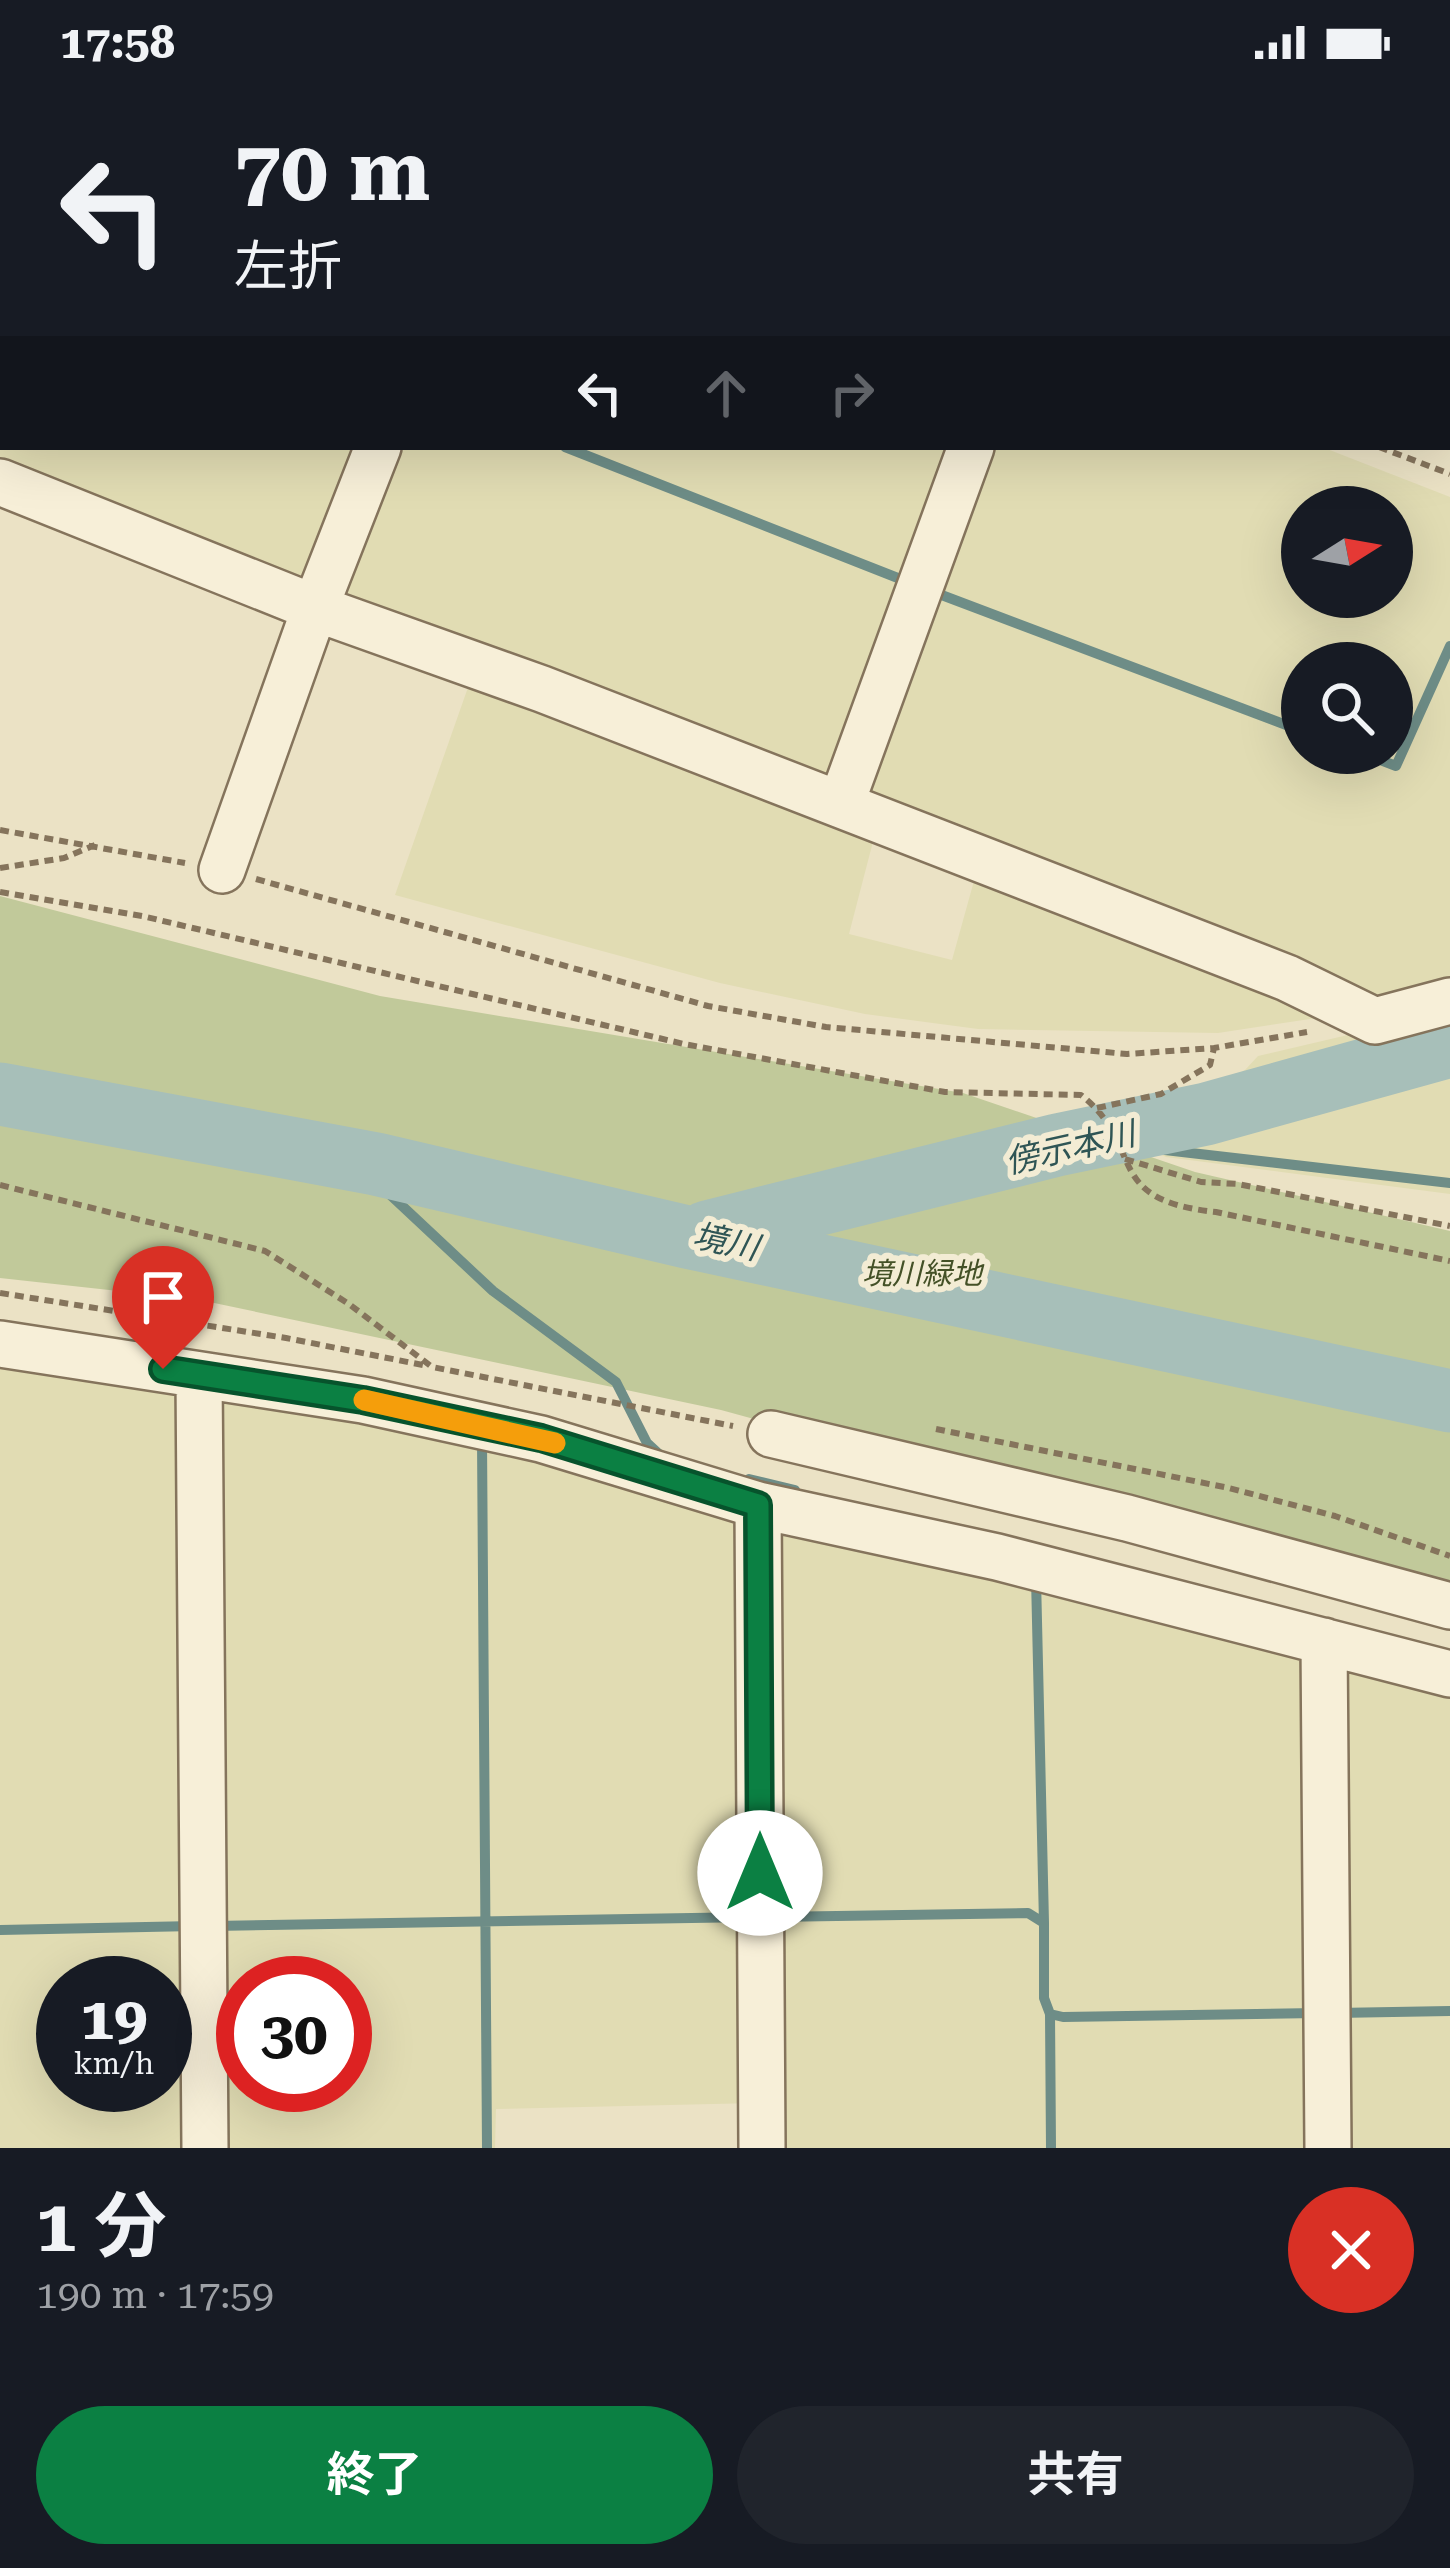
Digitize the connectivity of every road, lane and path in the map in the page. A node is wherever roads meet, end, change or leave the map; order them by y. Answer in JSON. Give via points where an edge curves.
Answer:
{"nodes":[{"id":1,"x":377,"y":450,"type":"edge"},
{"id":2,"x":970,"y":450,"type":"edge"},
{"id":3,"x":1387,"y":450,"type":"edge"},
{"id":4,"x":1450,"y":474,"type":"edge"},
{"id":5,"x":0,"y":482,"type":"edge"},
{"id":6,"x":315,"y":608,"type":"junction"},
{"id":7,"x":841,"y":804,"type":"junction"},
{"id":8,"x":0,"y":830,"type":"edge"},
{"id":9,"x":95,"y":845,"type":"junction"},
{"id":10,"x":0,"y":868,"type":"edge"},
{"id":11,"x":222,"y":870,"type":"junction"},
{"id":12,"x":0,"y":892,"type":"edge"},
{"id":13,"x":1450,"y":1001,"type":"edge"},
{"id":14,"x":1312,"y":1031,"type":"dead end"},
{"id":15,"x":1214,"y":1048,"type":"junction"},
{"id":16,"x":1097,"y":1108,"type":"junction"},
{"id":17,"x":1124,"y":1158,"type":"junction"},
{"id":18,"x":0,"y":1185,"type":"edge"},
{"id":19,"x":1450,"y":1226,"type":"edge"},
{"id":20,"x":1450,"y":1261,"type":"edge"},
{"id":21,"x":0,"y":1293,"type":"edge"},
{"id":22,"x":0,"y":1344,"type":"edge"},
{"id":23,"x":432,"y":1367,"type":"junction"},
{"id":24,"x":199,"y":1375,"type":"junction"},
{"id":25,"x":666,"y":1411,"type":"dead end"},
{"id":26,"x":771,"y":1434,"type":"dead end"},
{"id":27,"x":758,"y":1505,"type":"junction"},
{"id":28,"x":1450,"y":1606,"type":"edge"},
{"id":29,"x":1324,"y":1641,"type":"junction"},
{"id":30,"x":1450,"y":1674,"type":"edge"},
{"id":31,"x":205,"y":2148,"type":"edge"},
{"id":32,"x":762,"y":2148,"type":"edge"},
{"id":33,"x":1328,"y":2148,"type":"edge"}],
"edges":[{"from":1,"to":6,"type":"street"},
{"from":2,"to":7,"type":"street"},
{"from":3,"to":4,"type":"path"},
{"from":5,"to":6,"type":"street"},
{"from":6,"to":7,"type":"street"},
{"from":6,"to":11,"type":"street"},
{"from":7,"to":13,"type":"street","via":[[1287,978],[1376,1021]]},
{"from":8,"to":9,"type":"path"},
{"from":9,"to":10,"type":"path"},
{"from":9,"to":11,"type":"path"},
{"from":11,"to":15,"type":"path","via":[[708,1006],[802,1023],[1126,1054]]},
{"from":12,"to":16,"type":"path","via":[[142,916],[684,1044],[945,1092],[1081,1094]]},
{"from":14,"to":15,"type":"path"},
{"from":15,"to":16,"type":"path","via":[[1210,1065],[1161,1094]]},
{"from":16,"to":17,"type":"path"},
{"from":17,"to":19,"type":"path","via":[[1201,1182]]},
{"from":17,"to":20,"type":"path","via":[[1135,1181],[1182,1209]]},
{"from":18,"to":23,"type":"path","via":[[265,1251]]},
{"from":21,"to":23,"type":"path"},
{"from":22,"to":24,"type":"street"},
{"from":23,"to":25,"type":"path"},
{"from":24,"to":27,"type":"street","via":[[541,1438]]},
{"from":24,"to":31,"type":"street"},
{"from":26,"to":28,"type":"street"},
{"from":27,"to":29,"type":"street"},
{"from":27,"to":32,"type":"street"},
{"from":29,"to":30,"type":"street"},
{"from":29,"to":33,"type":"street"}]}
